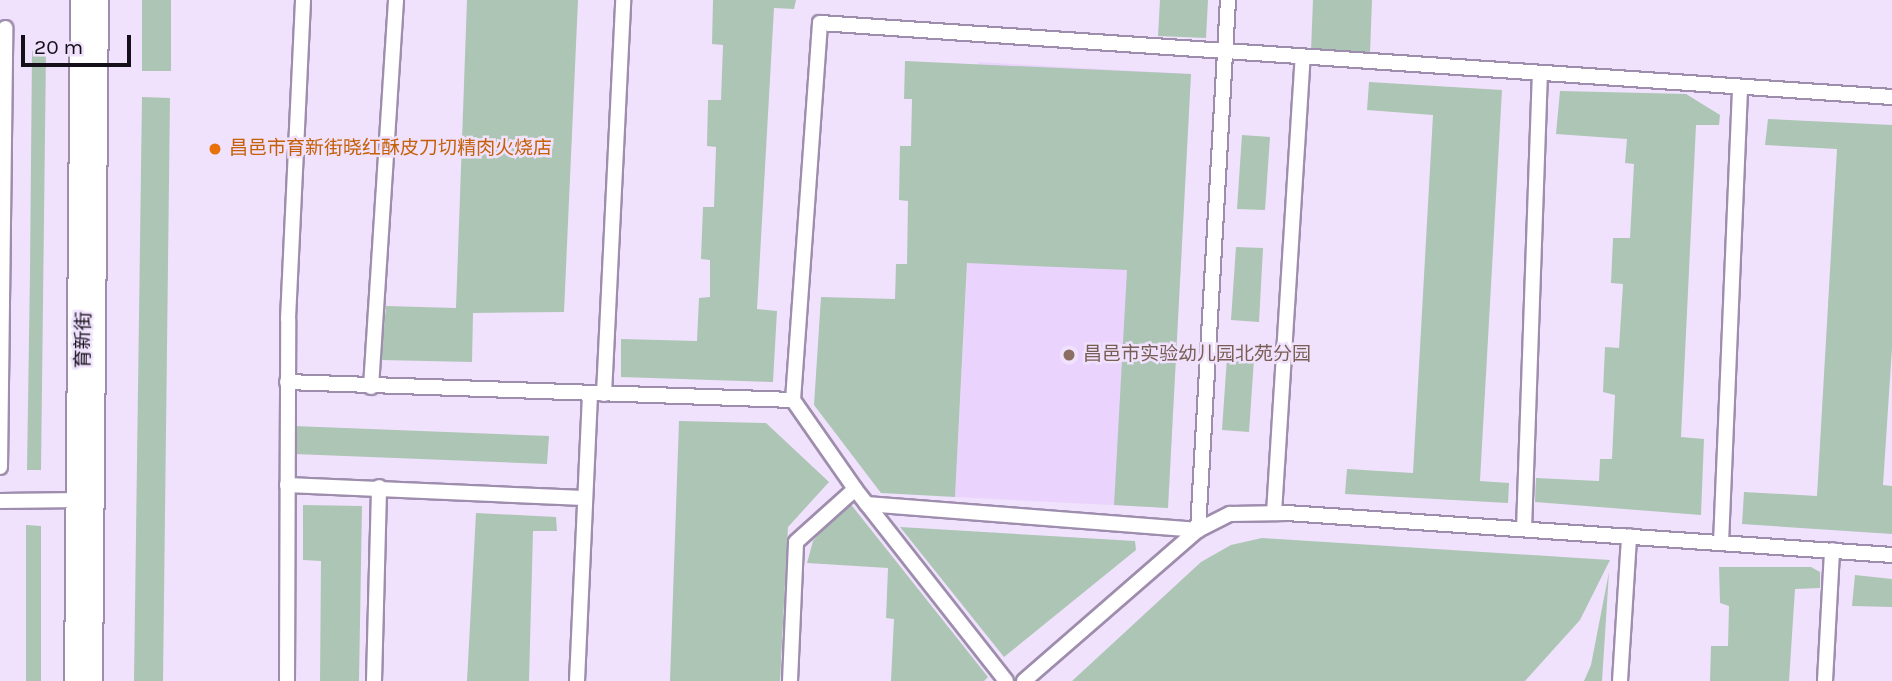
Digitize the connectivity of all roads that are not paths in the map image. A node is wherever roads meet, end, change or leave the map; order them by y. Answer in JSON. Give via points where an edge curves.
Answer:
{"nodes":[{"id":1,"x":89,"y":0,"type":"edge"},
{"id":2,"x":303,"y":0,"type":"edge"},
{"id":3,"x":396,"y":0,"type":"edge"},
{"id":4,"x":624,"y":0,"type":"edge"},
{"id":5,"x":1228,"y":0,"type":"edge"},
{"id":6,"x":5,"y":28,"type":"dead end"},
{"id":7,"x":1226,"y":54,"type":"junction"},
{"id":8,"x":1303,"y":58,"type":"junction"},
{"id":9,"x":1540,"y":73,"type":"junction"},
{"id":10,"x":1740,"y":87,"type":"junction"},
{"id":11,"x":1892,"y":97,"type":"edge"},
{"id":12,"x":287,"y":382,"type":"junction"},
{"id":13,"x":371,"y":387,"type":"junction"},
{"id":14,"x":597,"y":394,"type":"junction"},
{"id":15,"x":793,"y":400,"type":"junction"},
{"id":16,"x":0,"y":467,"type":"edge"},
{"id":17,"x":287,"y":485,"type":"junction"},
{"id":18,"x":379,"y":487,"type":"junction"},
{"id":19,"x":855,"y":489,"type":"junction"},
{"id":20,"x":584,"y":498,"type":"junction"},
{"id":21,"x":82,"y":500,"type":"junction"},
{"id":22,"x":0,"y":501,"type":"edge"},
{"id":23,"x":867,"y":504,"type":"junction"},
{"id":24,"x":1274,"y":513,"type":"junction"},
{"id":25,"x":1524,"y":529,"type":"junction"},
{"id":26,"x":1198,"y":530,"type":"junction"},
{"id":27,"x":1629,"y":536,"type":"junction"},
{"id":28,"x":1721,"y":543,"type":"junction"},
{"id":29,"x":1832,"y":550,"type":"junction"},
{"id":30,"x":1892,"y":555,"type":"edge"},
{"id":31,"x":83,"y":681,"type":"edge"},
{"id":32,"x":287,"y":681,"type":"edge"},
{"id":33,"x":374,"y":681,"type":"edge"},
{"id":34,"x":577,"y":681,"type":"edge"},
{"id":35,"x":790,"y":681,"type":"edge"},
{"id":36,"x":1006,"y":681,"type":"edge"},
{"id":37,"x":1024,"y":681,"type":"edge"},
{"id":38,"x":1620,"y":681,"type":"edge"},
{"id":39,"x":1825,"y":681,"type":"edge"}],
"edges":[{"from":1,"to":21,"type":"street","name":"育新街"},
{"from":2,"to":12,"type":"lane"},
{"from":3,"to":13,"type":"lane"},
{"from":4,"to":14,"type":"lane"},
{"from":5,"to":7,"type":"lane"},
{"from":6,"to":16,"type":"lane"},
{"from":7,"to":8,"type":"lane"},
{"from":7,"to":15,"type":"lane","via":[[820,23]]},
{"from":7,"to":26,"type":"lane"},
{"from":8,"to":9,"type":"lane"},
{"from":8,"to":24,"type":"lane"},
{"from":9,"to":10,"type":"lane"},
{"from":9,"to":25,"type":"lane"},
{"from":10,"to":11,"type":"lane"},
{"from":10,"to":28,"type":"lane"},
{"from":12,"to":13,"type":"lane"},
{"from":12,"to":17,"type":"lane"},
{"from":13,"to":14,"type":"lane"},
{"from":14,"to":15,"type":"lane"},
{"from":14,"to":20,"type":"lane"},
{"from":15,"to":19,"type":"lane"},
{"from":17,"to":18,"type":"lane"},
{"from":17,"to":32,"type":"lane"},
{"from":18,"to":20,"type":"lane"},
{"from":18,"to":33,"type":"lane"},
{"from":19,"to":23,"type":"lane"},
{"from":19,"to":35,"type":"lane","via":[[796,542]]},
{"from":20,"to":34,"type":"lane"},
{"from":21,"to":22,"type":"lane"},
{"from":21,"to":31,"type":"street","name":"育新街"},
{"from":23,"to":26,"type":"lane"},
{"from":23,"to":36,"type":"lane"},
{"from":24,"to":25,"type":"lane"},
{"from":24,"to":26,"type":"lane","via":[[1230,514]]},
{"from":25,"to":27,"type":"lane"},
{"from":26,"to":37,"type":"lane"},
{"from":27,"to":28,"type":"lane"},
{"from":27,"to":38,"type":"lane"},
{"from":28,"to":29,"type":"lane"},
{"from":29,"to":30,"type":"lane"},
{"from":29,"to":39,"type":"lane"}]}
